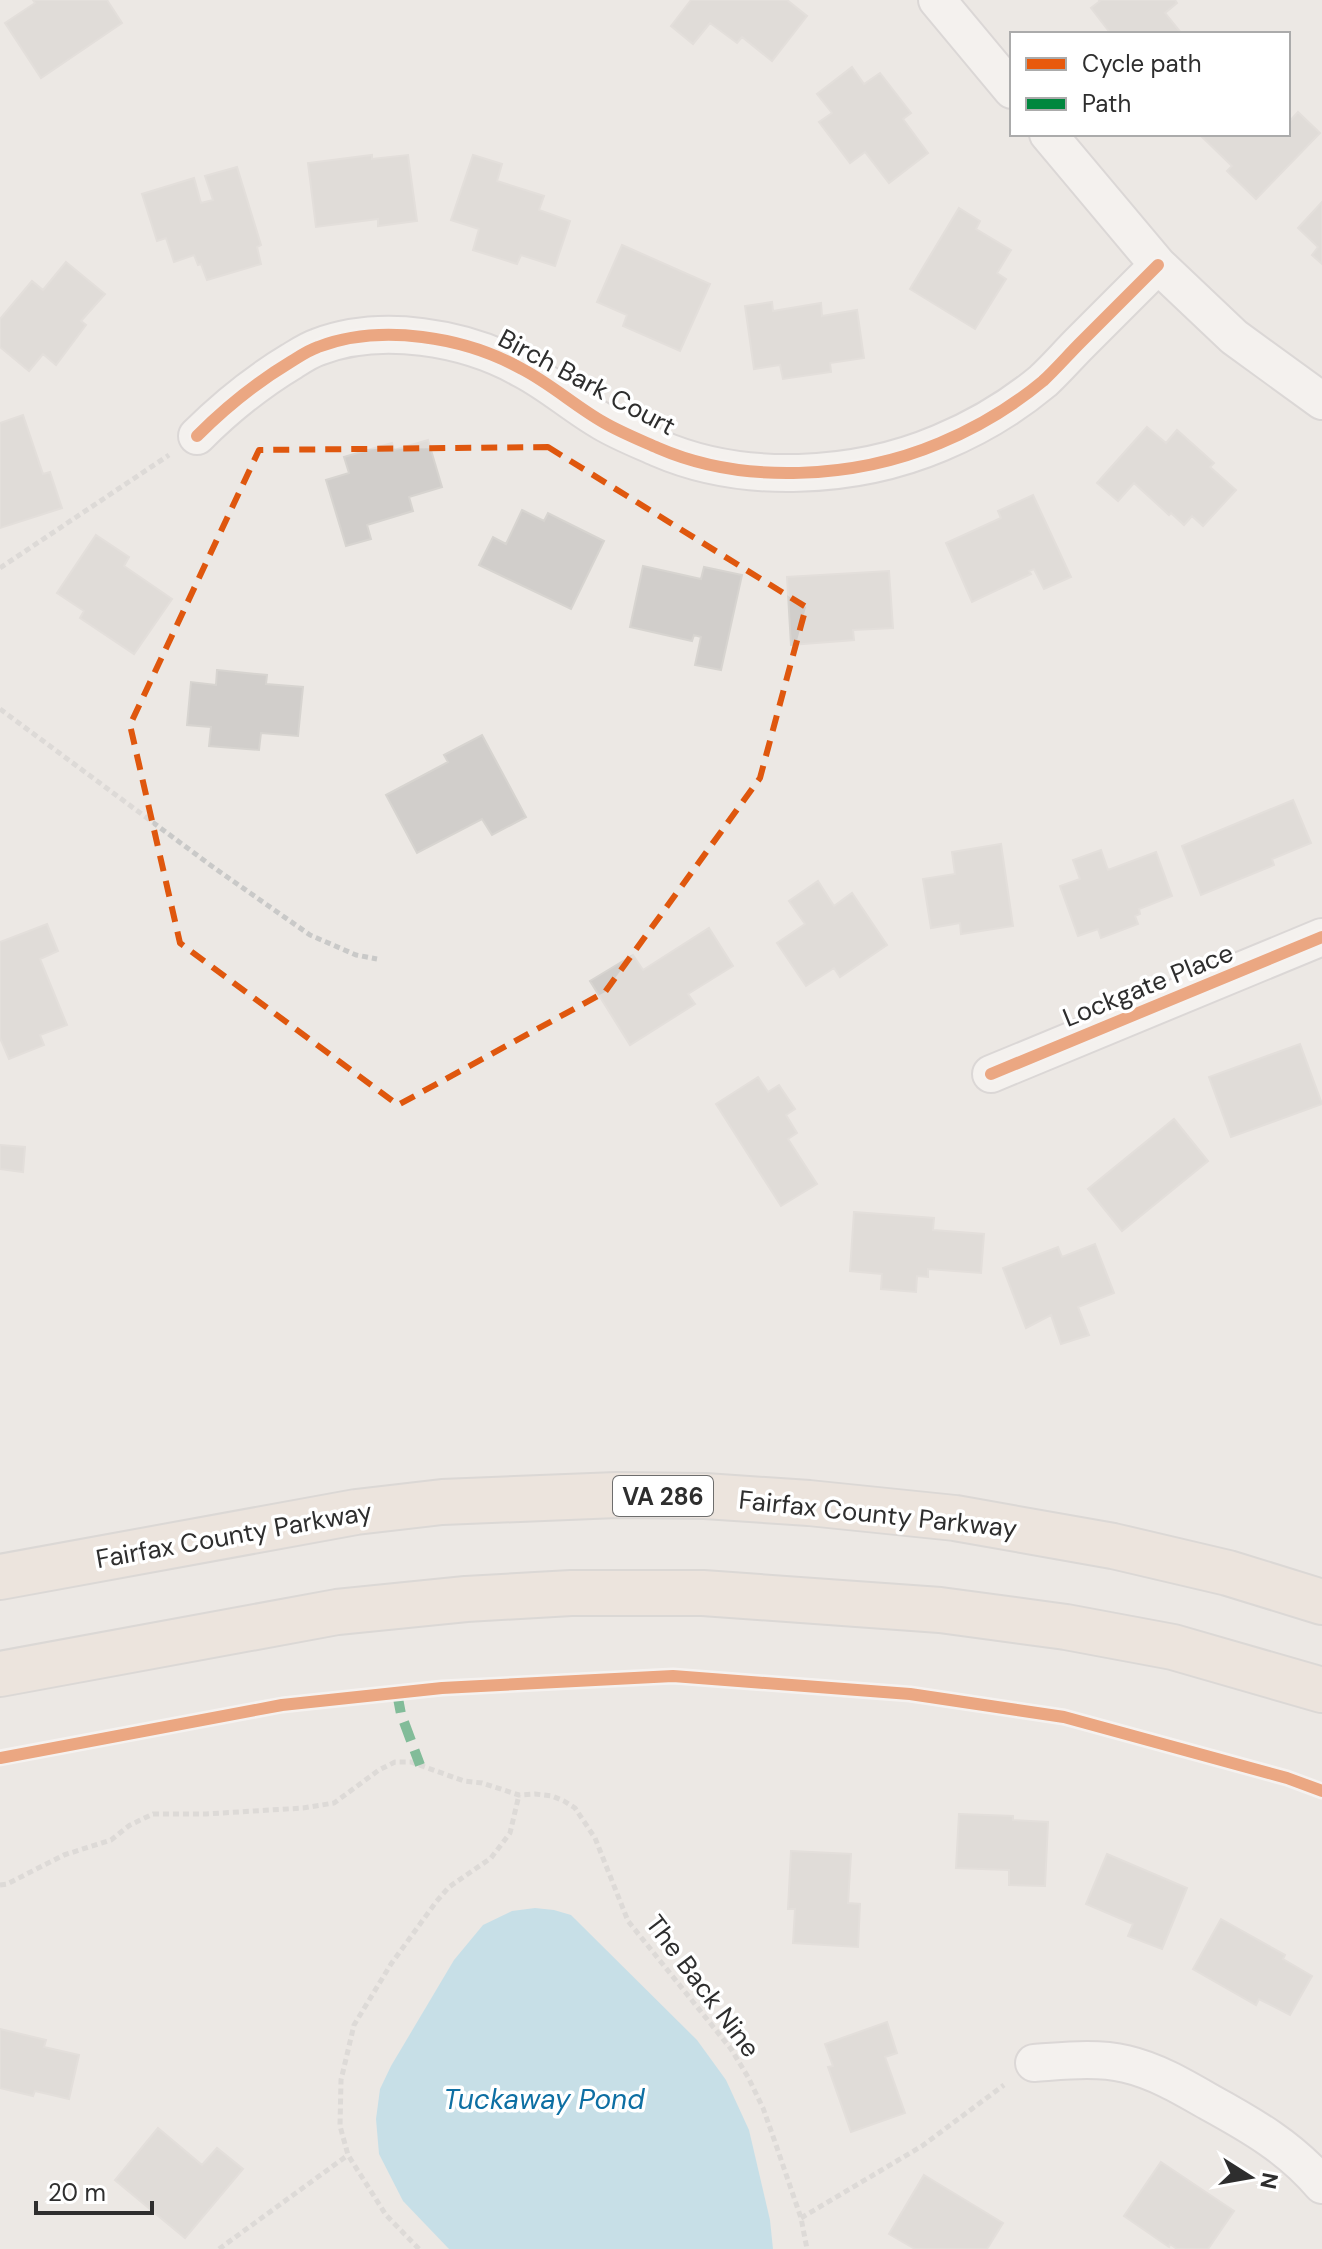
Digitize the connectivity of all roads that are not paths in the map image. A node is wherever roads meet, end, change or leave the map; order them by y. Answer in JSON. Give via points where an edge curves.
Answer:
{"nodes":[{"id":1,"x":937,"y":0,"type":"edge"},
{"id":2,"x":1010,"y":88,"type":"edge"},
{"id":3,"x":1050,"y":136,"type":"edge"},
{"id":4,"x":1158,"y":265,"type":"junction"},
{"id":5,"x":1322,"y":401,"type":"edge"},
{"id":6,"x":197,"y":436,"type":"road end"},
{"id":7,"x":1322,"y":937,"type":"edge"},
{"id":8,"x":991,"y":1074,"type":"dead end"},
{"id":9,"x":0,"y":1577,"type":"edge"},
{"id":10,"x":1322,"y":1602,"type":"edge"},
{"id":11,"x":0,"y":1674,"type":"edge"},
{"id":12,"x":1322,"y":1690,"type":"edge"},
{"id":13,"x":1034,"y":2063,"type":"road end"},
{"id":14,"x":1322,"y":2185,"type":"edge"}],
"edges":[{"from":1,"to":2,"type":"street"},
{"from":3,"to":4,"type":"street"},
{"from":4,"to":5,"type":"street","via":[[1234,337]]},
{"from":4,"to":6,"type":"street","name":"Birch Bark Court","via":[[1043,380],[994,416],[940,443],[882,463],[826,472],[769,473],[712,465],[661,449],[604,422],[522,369],[473,347],[425,337],[367,336],[315,347],[266,377]]},
{"from":7,"to":8,"type":"street","name":"Lockgate Place"},
{"from":9,"to":10,"type":"highway","name":"Fairfax County Parkway","number":"VA 286","via":[[325,1517],[442,1502],[705,1496],[969,1520],[1113,1546]]},
{"from":11,"to":12,"type":"highway","via":[[337,1612],[466,1599],[703,1593],[940,1610],[1066,1627],[1173,1647]]},
{"from":13,"to":14,"type":"street","via":[[1081,2059],[1125,2064],[1168,2079],[1265,2133]]}]}
